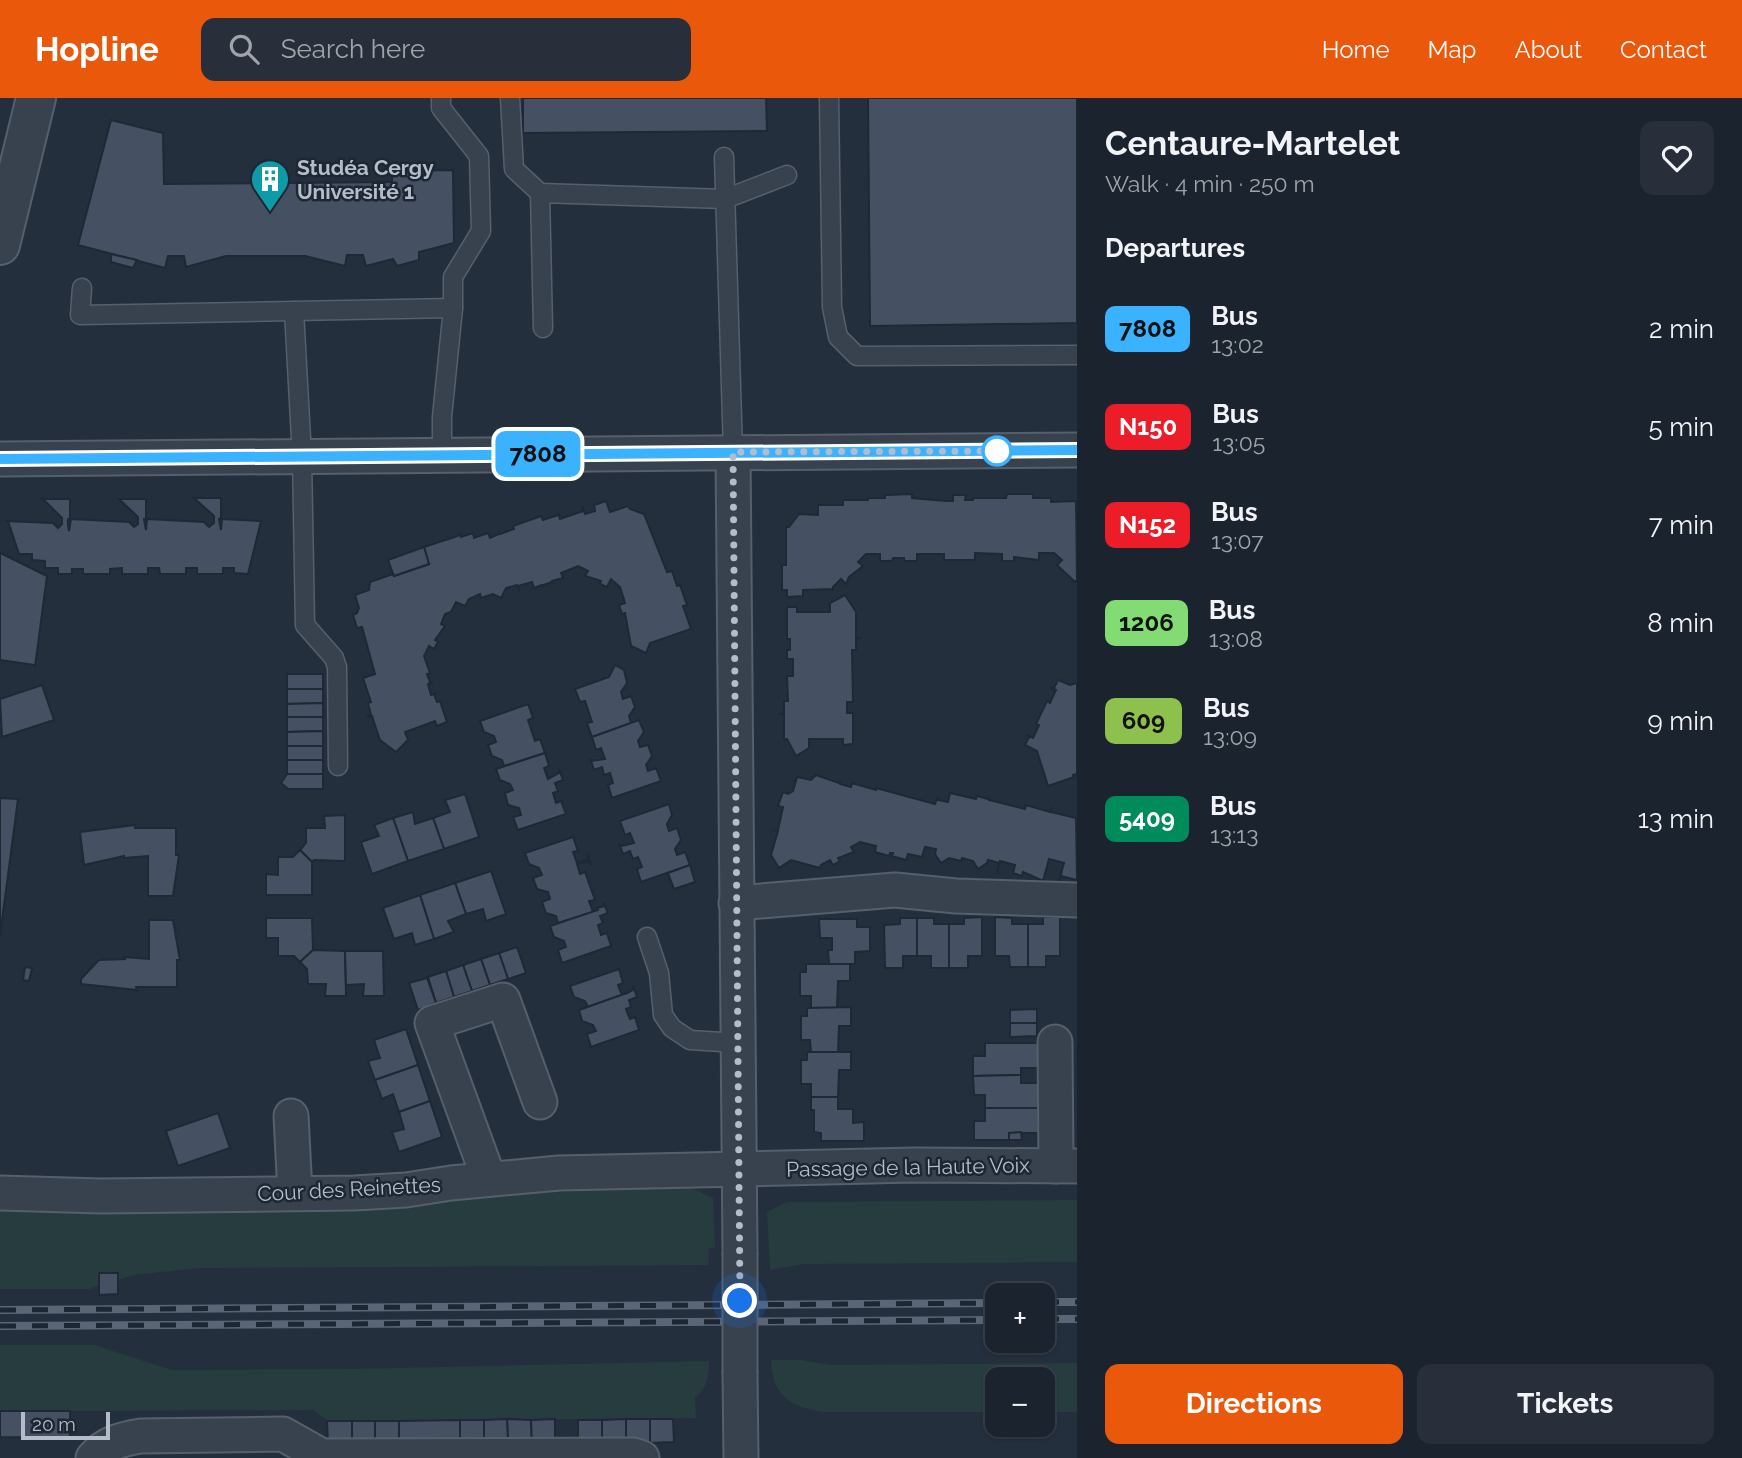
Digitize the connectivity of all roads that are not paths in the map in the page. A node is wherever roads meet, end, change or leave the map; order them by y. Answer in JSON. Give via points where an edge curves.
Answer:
{"nodes":[{"id":1,"x":36,"y":98,"type":"edge"},
{"id":2,"x":441,"y":98,"type":"edge"},
{"id":3,"x":510,"y":98,"type":"edge"},
{"id":4,"x":829,"y":98,"type":"edge"},
{"id":5,"x":723,"y":157,"type":"dead end"},
{"id":6,"x":787,"y":175,"type":"dead end"},
{"id":7,"x":540,"y":193,"type":"junction"},
{"id":8,"x":724,"y":199,"type":"junction"},
{"id":9,"x":0,"y":245,"type":"edge"},
{"id":10,"x":82,"y":288,"type":"dead end"},
{"id":11,"x":453,"y":308,"type":"junction"},
{"id":12,"x":294,"y":311,"type":"junction"},
{"id":13,"x":543,"y":328,"type":"dead end"},
{"id":14,"x":1077,"y":355,"type":"edge"},
{"id":15,"x":1077,"y":450,"type":"edge"},
{"id":16,"x":733,"y":452,"type":"junction"},
{"id":17,"x":442,"y":455,"type":"junction"},
{"id":18,"x":302,"y":457,"type":"junction"},
{"id":19,"x":0,"y":459,"type":"edge"},
{"id":20,"x":338,"y":766,"type":"dead end"},
{"id":21,"x":1077,"y":900,"type":"edge"},
{"id":22,"x":736,"y":903,"type":"junction"},
{"id":23,"x":647,"y":937,"type":"dead end"},
{"id":24,"x":1055,"y":1042,"type":"dead end"},
{"id":25,"x":738,"y":1043,"type":"junction"},
{"id":26,"x":540,"y":1102,"type":"dead end"},
{"id":27,"x":292,"y":1116,"type":"dead end"},
{"id":28,"x":1066,"y":1166,"type":"edge"},
{"id":29,"x":739,"y":1170,"type":"junction"},
{"id":30,"x":489,"y":1179,"type":"junction"},
{"id":31,"x":0,"y":1193,"type":"edge"},
{"id":32,"x":296,"y":1193,"type":"junction"},
{"id":33,"x":428,"y":1457,"type":"edge"},
{"id":34,"x":93,"y":1458,"type":"edge"},
{"id":35,"x":642,"y":1458,"type":"edge"},
{"id":36,"x":741,"y":1458,"type":"edge"}],
"edges":[{"from":1,"to":9,"type":"street"},
{"from":2,"to":11,"type":"lane","via":[[441,108],[479,156],[481,231],[453,277]]},
{"from":3,"to":7,"type":"lane","via":[[514,169]]},
{"from":4,"to":14,"type":"lane","via":[[832,307],[838,337],[847,347],[857,356]]},
{"from":5,"to":8,"type":"lane"},
{"from":6,"to":8,"type":"lane"},
{"from":7,"to":8,"type":"lane"},
{"from":7,"to":13,"type":"lane"},
{"from":8,"to":16,"type":"lane"},
{"from":10,"to":12,"type":"lane","via":[[80,315]]},
{"from":11,"to":12,"type":"lane"},
{"from":11,"to":17,"type":"lane"},
{"from":12,"to":18,"type":"lane"},
{"from":15,"to":16,"type":"street"},
{"from":16,"to":17,"type":"street"},
{"from":16,"to":22,"type":"street"},
{"from":17,"to":18,"type":"street"},
{"from":18,"to":19,"type":"street"},
{"from":18,"to":20,"type":"lane","via":[[305,625],[337,667]]},
{"from":21,"to":22,"type":"street","via":[[895,890]]},
{"from":22,"to":25,"type":"street"},
{"from":23,"to":25,"type":"lane","via":[[660,980],[663,1015],[672,1028],[690,1040]]},
{"from":24,"to":28,"type":"street"},
{"from":25,"to":29,"type":"street"},
{"from":26,"to":30,"type":"street","via":[[503,1000],[432,1023]]},
{"from":27,"to":32,"type":"street"},
{"from":28,"to":29,"type":"street","name":"Passage de la Haute Voix"},
{"from":29,"to":30,"type":"street","name":"Cour des Reinettes"},
{"from":29,"to":36,"type":"street","bridge":true},
{"from":30,"to":32,"type":"street","name":"Cour des Reinettes","via":[[407,1190]]},
{"from":31,"to":32,"type":"street","name":"Cour des Reinettes"},
{"from":33,"to":34,"type":"street","via":[[322,1456],[282,1434],[141,1436],[120,1440]]},
{"from":33,"to":35,"type":"street"}]}
